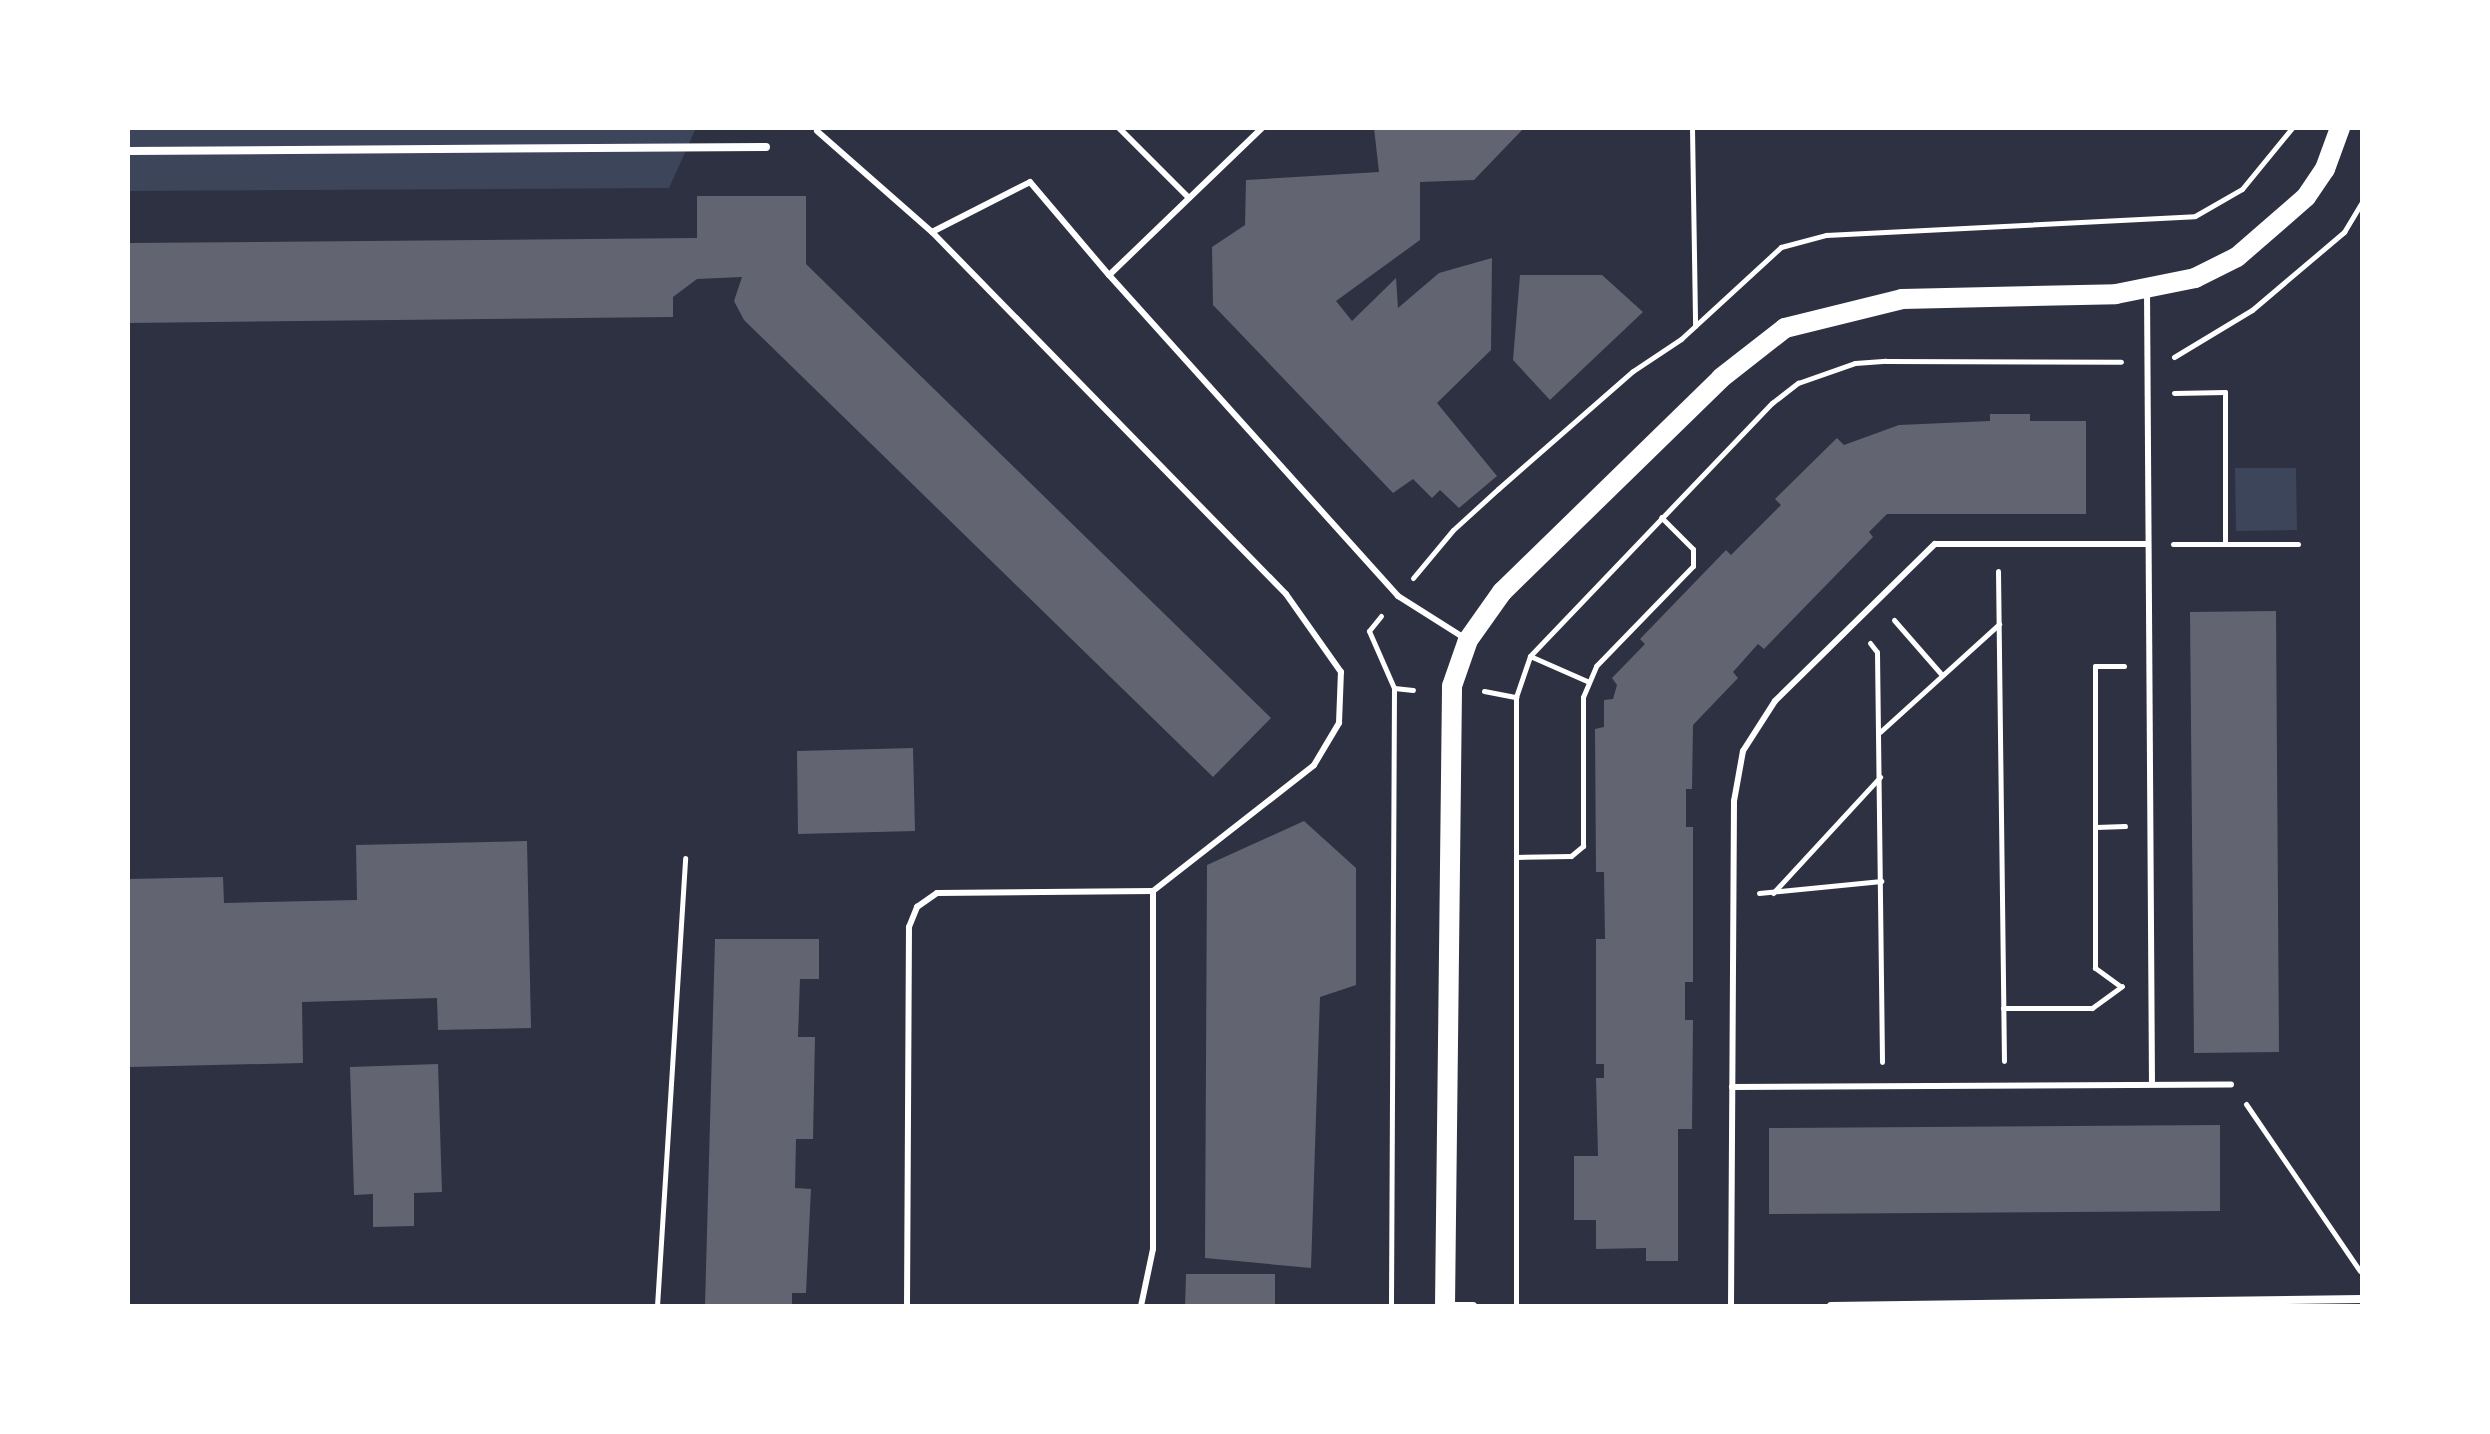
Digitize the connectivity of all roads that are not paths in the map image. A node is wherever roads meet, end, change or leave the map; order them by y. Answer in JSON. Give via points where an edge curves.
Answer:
{"nodes":[{"id":1,"x":1119,"y":128,"type":"edge"},
{"id":2,"x":1262,"y":128,"type":"edge"},
{"id":3,"x":2340,"y":128,"type":"edge"},
{"id":4,"x":817,"y":131,"type":"dead end"},
{"id":5,"x":766,"y":147,"type":"dead end"},
{"id":6,"x":128,"y":151,"type":"edge"},
{"id":7,"x":1189,"y":198,"type":"junction"},
{"id":8,"x":932,"y":232,"type":"junction"},
{"id":9,"x":1109,"y":275,"type":"junction"},
{"id":10,"x":2147,"y":290,"type":"junction"},
{"id":11,"x":2148,"y":544,"type":"junction"},
{"id":12,"x":1468,"y":640,"type":"junction"},
{"id":13,"x":1153,"y":891,"type":"junction"},
{"id":14,"x":2152,"y":1084,"type":"junction"},
{"id":15,"x":2231,"y":1084,"type":"road end"},
{"id":16,"x":1732,"y":1087,"type":"junction"},
{"id":17,"x":2362,"y":1299,"type":"edge"},
{"id":18,"x":907,"y":1306,"type":"edge"},
{"id":19,"x":1141,"y":1306,"type":"edge"},
{"id":20,"x":1445,"y":1306,"type":"edge"},
{"id":21,"x":1453,"y":1306,"type":"edge"},
{"id":22,"x":1473,"y":1306,"type":"edge"},
{"id":23,"x":1731,"y":1306,"type":"edge"},
{"id":24,"x":1831,"y":1306,"type":"edge"}],
"edges":[{"from":1,"to":7,"type":"lane"},
{"from":2,"to":7,"type":"lane"},
{"from":3,"to":10,"type":"main road","via":[[2325,169],[2306,197],[2277,224],[2237,257],[2195,278]]},
{"from":4,"to":8,"type":"lane"},
{"from":5,"to":6,"type":"street"},
{"from":7,"to":9,"type":"lane"},
{"from":8,"to":9,"type":"lane","via":[[1030,182]]},
{"from":8,"to":13,"type":"lane","via":[[1286,594],[1341,672],[1339,723],[1314,765]]},
{"from":9,"to":12,"type":"lane","via":[[1398,596]]},
{"from":10,"to":11,"type":"lane"},
{"from":10,"to":12,"type":"main road","via":[[1902,299],[1785,328],[1721,378],[1502,592]]},
{"from":11,"to":14,"type":"lane"},
{"from":11,"to":16,"type":"lane","via":[[1935,544],[1775,701],[1743,751],[1734,801]]},
{"from":12,"to":20,"type":"main road","via":[[1452,686]]},
{"from":13,"to":18,"type":"lane","via":[[937,893],[917,907],[909,927]]},
{"from":13,"to":19,"type":"lane","via":[[1153,1249]]},
{"from":14,"to":15,"type":"lane"},
{"from":14,"to":16,"type":"lane"},
{"from":16,"to":23,"type":"lane"},
{"from":17,"to":24,"type":"street"},
{"from":21,"to":22,"type":"street"}]}
